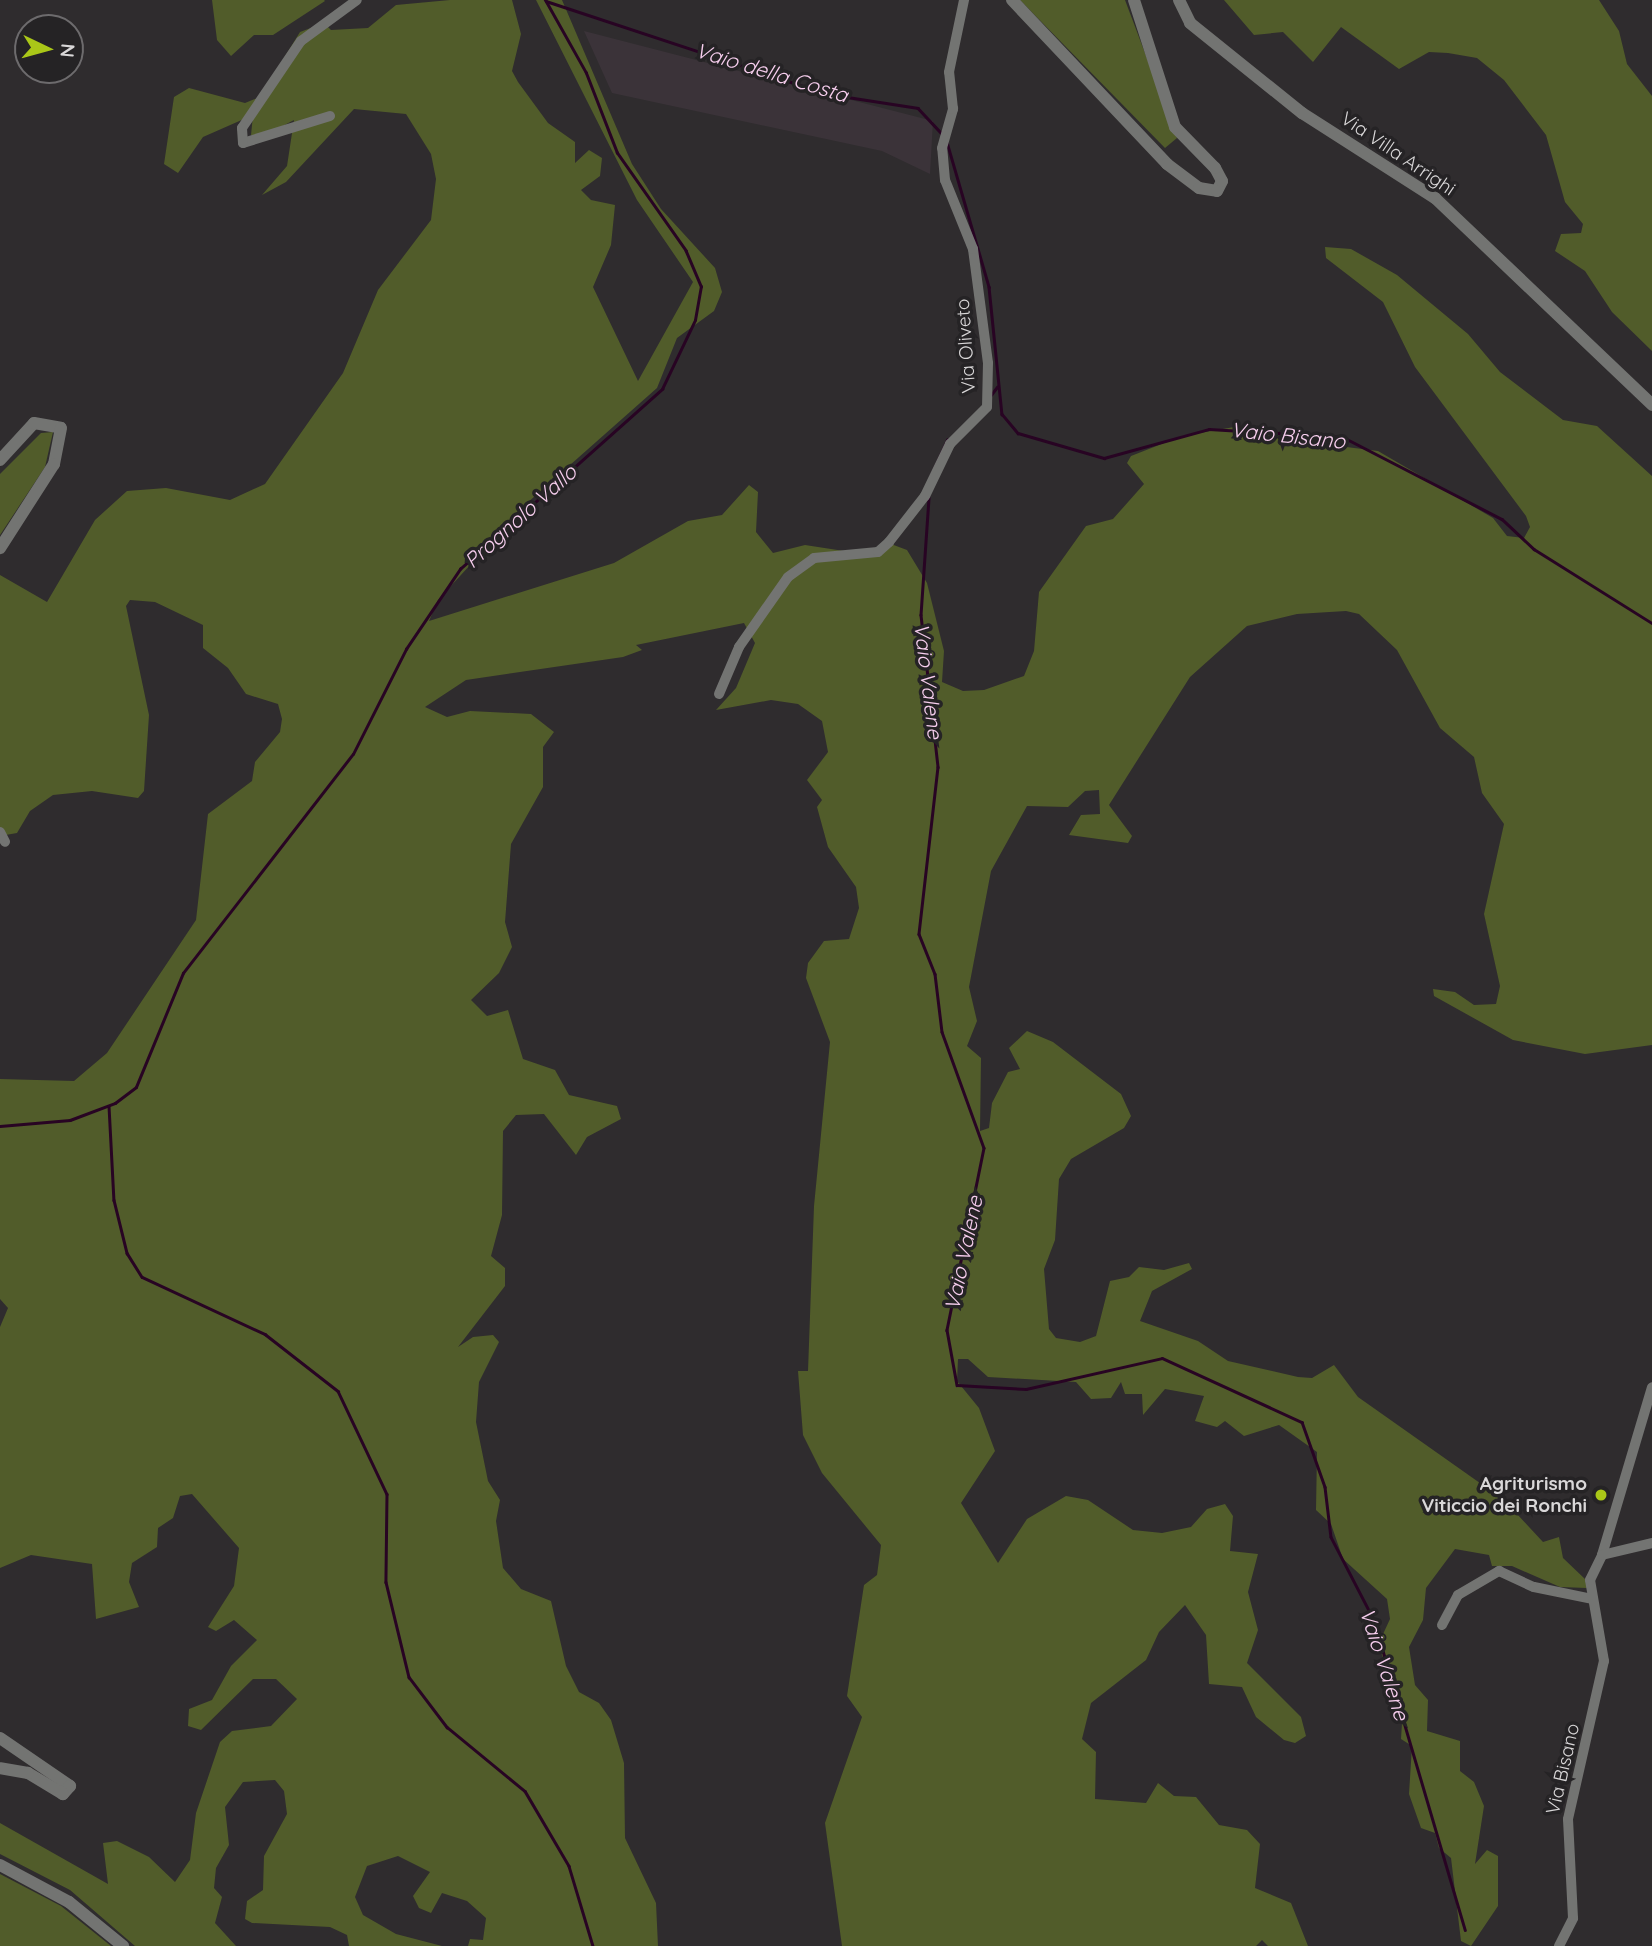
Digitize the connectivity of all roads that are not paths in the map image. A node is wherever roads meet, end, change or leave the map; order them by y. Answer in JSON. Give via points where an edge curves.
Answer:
{"nodes":[{"id":1,"x":357,"y":0,"type":"edge"},
{"id":2,"x":964,"y":0,"type":"edge"},
{"id":3,"x":1013,"y":0,"type":"edge"},
{"id":4,"x":1134,"y":0,"type":"edge"},
{"id":5,"x":1179,"y":0,"type":"edge"},
{"id":6,"x":330,"y":116,"type":"dead end"},
{"id":7,"x":1652,"y":405,"type":"edge"},
{"id":8,"x":0,"y":460,"type":"edge"},
{"id":9,"x":0,"y":548,"type":"edge"},
{"id":10,"x":719,"y":694,"type":"dead end"},
{"id":11,"x":1652,"y":1387,"type":"edge"},
{"id":12,"x":1652,"y":1543,"type":"edge"},
{"id":13,"x":1602,"y":1555,"type":"junction"},
{"id":14,"x":1592,"y":1600,"type":"junction"},
{"id":15,"x":1442,"y":1625,"type":"dead end"},
{"id":16,"x":0,"y":1738,"type":"edge"},
{"id":17,"x":0,"y":1768,"type":"edge"},
{"id":18,"x":0,"y":1865,"type":"edge"},
{"id":19,"x":123,"y":1946,"type":"edge"},
{"id":20,"x":1559,"y":1946,"type":"edge"}],
"edges":[{"from":1,"to":6,"type":"street","via":[[301,41],[242,128],[243,143]]},
{"from":2,"to":10,"type":"street","name":"Via Oliveto","via":[[949,72],[953,109],[942,148],[945,180],[973,249],[988,363],[986,407],[950,444],[925,496],[878,552],[836,551],[788,577],[739,647]]},
{"from":3,"to":4,"type":"street","via":[[1167,164],[1199,188],[1217,191],[1222,180],[1216,168],[1175,127]]},
{"from":5,"to":7,"type":"street","name":"Via Villa Arrighi","via":[[1190,23],[1302,113],[1435,198]]},
{"from":8,"to":9,"type":"street","via":[[34,423],[61,428],[54,464]]},
{"from":11,"to":13,"type":"street","name":"Via Bisano"},
{"from":12,"to":13,"type":"street"},
{"from":13,"to":14,"type":"street","name":"Via Bisano","via":[[1590,1580]]},
{"from":14,"to":15,"type":"street","via":[[1534,1587],[1499,1570],[1458,1595]]},
{"from":14,"to":20,"type":"street","name":"Via Bisano","via":[[1604,1661],[1568,1819],[1573,1918]]},
{"from":16,"to":17,"type":"street","via":[[70,1786],[63,1794],[28,1773]]},
{"from":18,"to":19,"type":"street","via":[[69,1902]]}]}
